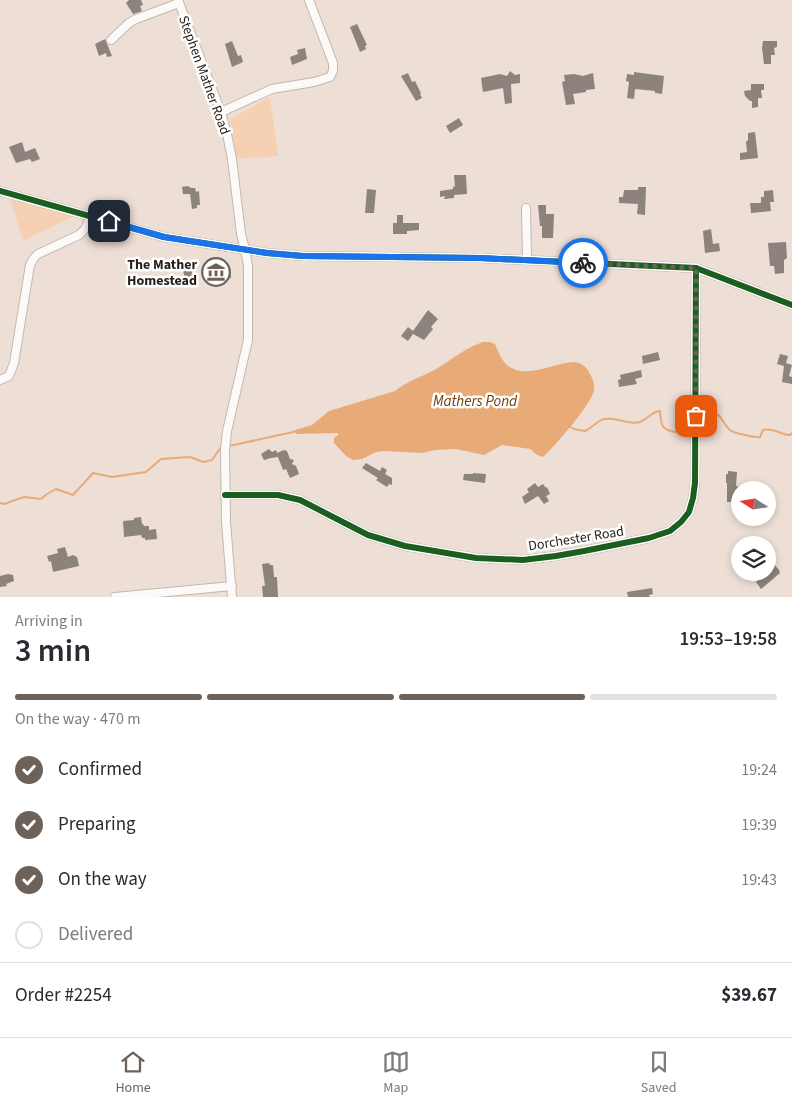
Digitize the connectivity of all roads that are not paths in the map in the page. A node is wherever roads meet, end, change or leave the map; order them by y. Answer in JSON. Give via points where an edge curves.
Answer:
{"nodes":[{"id":1,"x":309,"y":0,"type":"edge"},
{"id":2,"x":178,"y":2,"type":"edge"},
{"id":3,"x":111,"y":40,"type":"dead end"},
{"id":4,"x":221,"y":112,"type":"junction"},
{"id":5,"x":0,"y":191,"type":"edge"},
{"id":6,"x":526,"y":208,"type":"dead end"},
{"id":7,"x":91,"y":216,"type":"junction"},
{"id":8,"x":245,"y":249,"type":"junction"},
{"id":9,"x":527,"y":260,"type":"junction"},
{"id":10,"x":696,"y":268,"type":"junction"},
{"id":11,"x":792,"y":305,"type":"edge"},
{"id":12,"x":0,"y":380,"type":"edge"},
{"id":13,"x":225,"y":495,"type":"junction"},
{"id":14,"x":232,"y":586,"type":"junction"},
{"id":15,"x":115,"y":597,"type":"edge"},
{"id":16,"x":232,"y":597,"type":"edge"}],
"edges":[{"from":1,"to":4,"type":"street","via":[[333,63],[330,77],[272,89]]},
{"from":2,"to":3,"type":"street","via":[[136,19]]},
{"from":2,"to":4,"type":"street","name":"Stephen Mather Road"},
{"from":4,"to":8,"type":"street","name":"Stephen Mather Road","via":[[232,159]]},
{"from":5,"to":7,"type":"street"},
{"from":6,"to":9,"type":"street"},
{"from":7,"to":8,"type":"street","via":[[164,237]]},
{"from":7,"to":12,"type":"street","via":[[79,235],[38,254],[30,265],[14,363],[8,376]]},
{"from":8,"to":9,"type":"street","via":[[303,256]]},
{"from":8,"to":13,"type":"street","name":"Stephen Mather Road","via":[[248,340],[226,441]]},
{"from":9,"to":10,"type":"street"},
{"from":10,"to":11,"type":"street"},
{"from":10,"to":13,"type":"street","name":"Dorchester Road","via":[[695,483],[689,512],[670,531],[556,556],[523,560],[486,558],[405,546],[368,535],[300,500],[278,495]]},
{"from":13,"to":14,"type":"street","name":"Stephen Mather Road"},
{"from":14,"to":15,"type":"street"},
{"from":14,"to":16,"type":"street","name":"Stephen Mather Road"}]}
